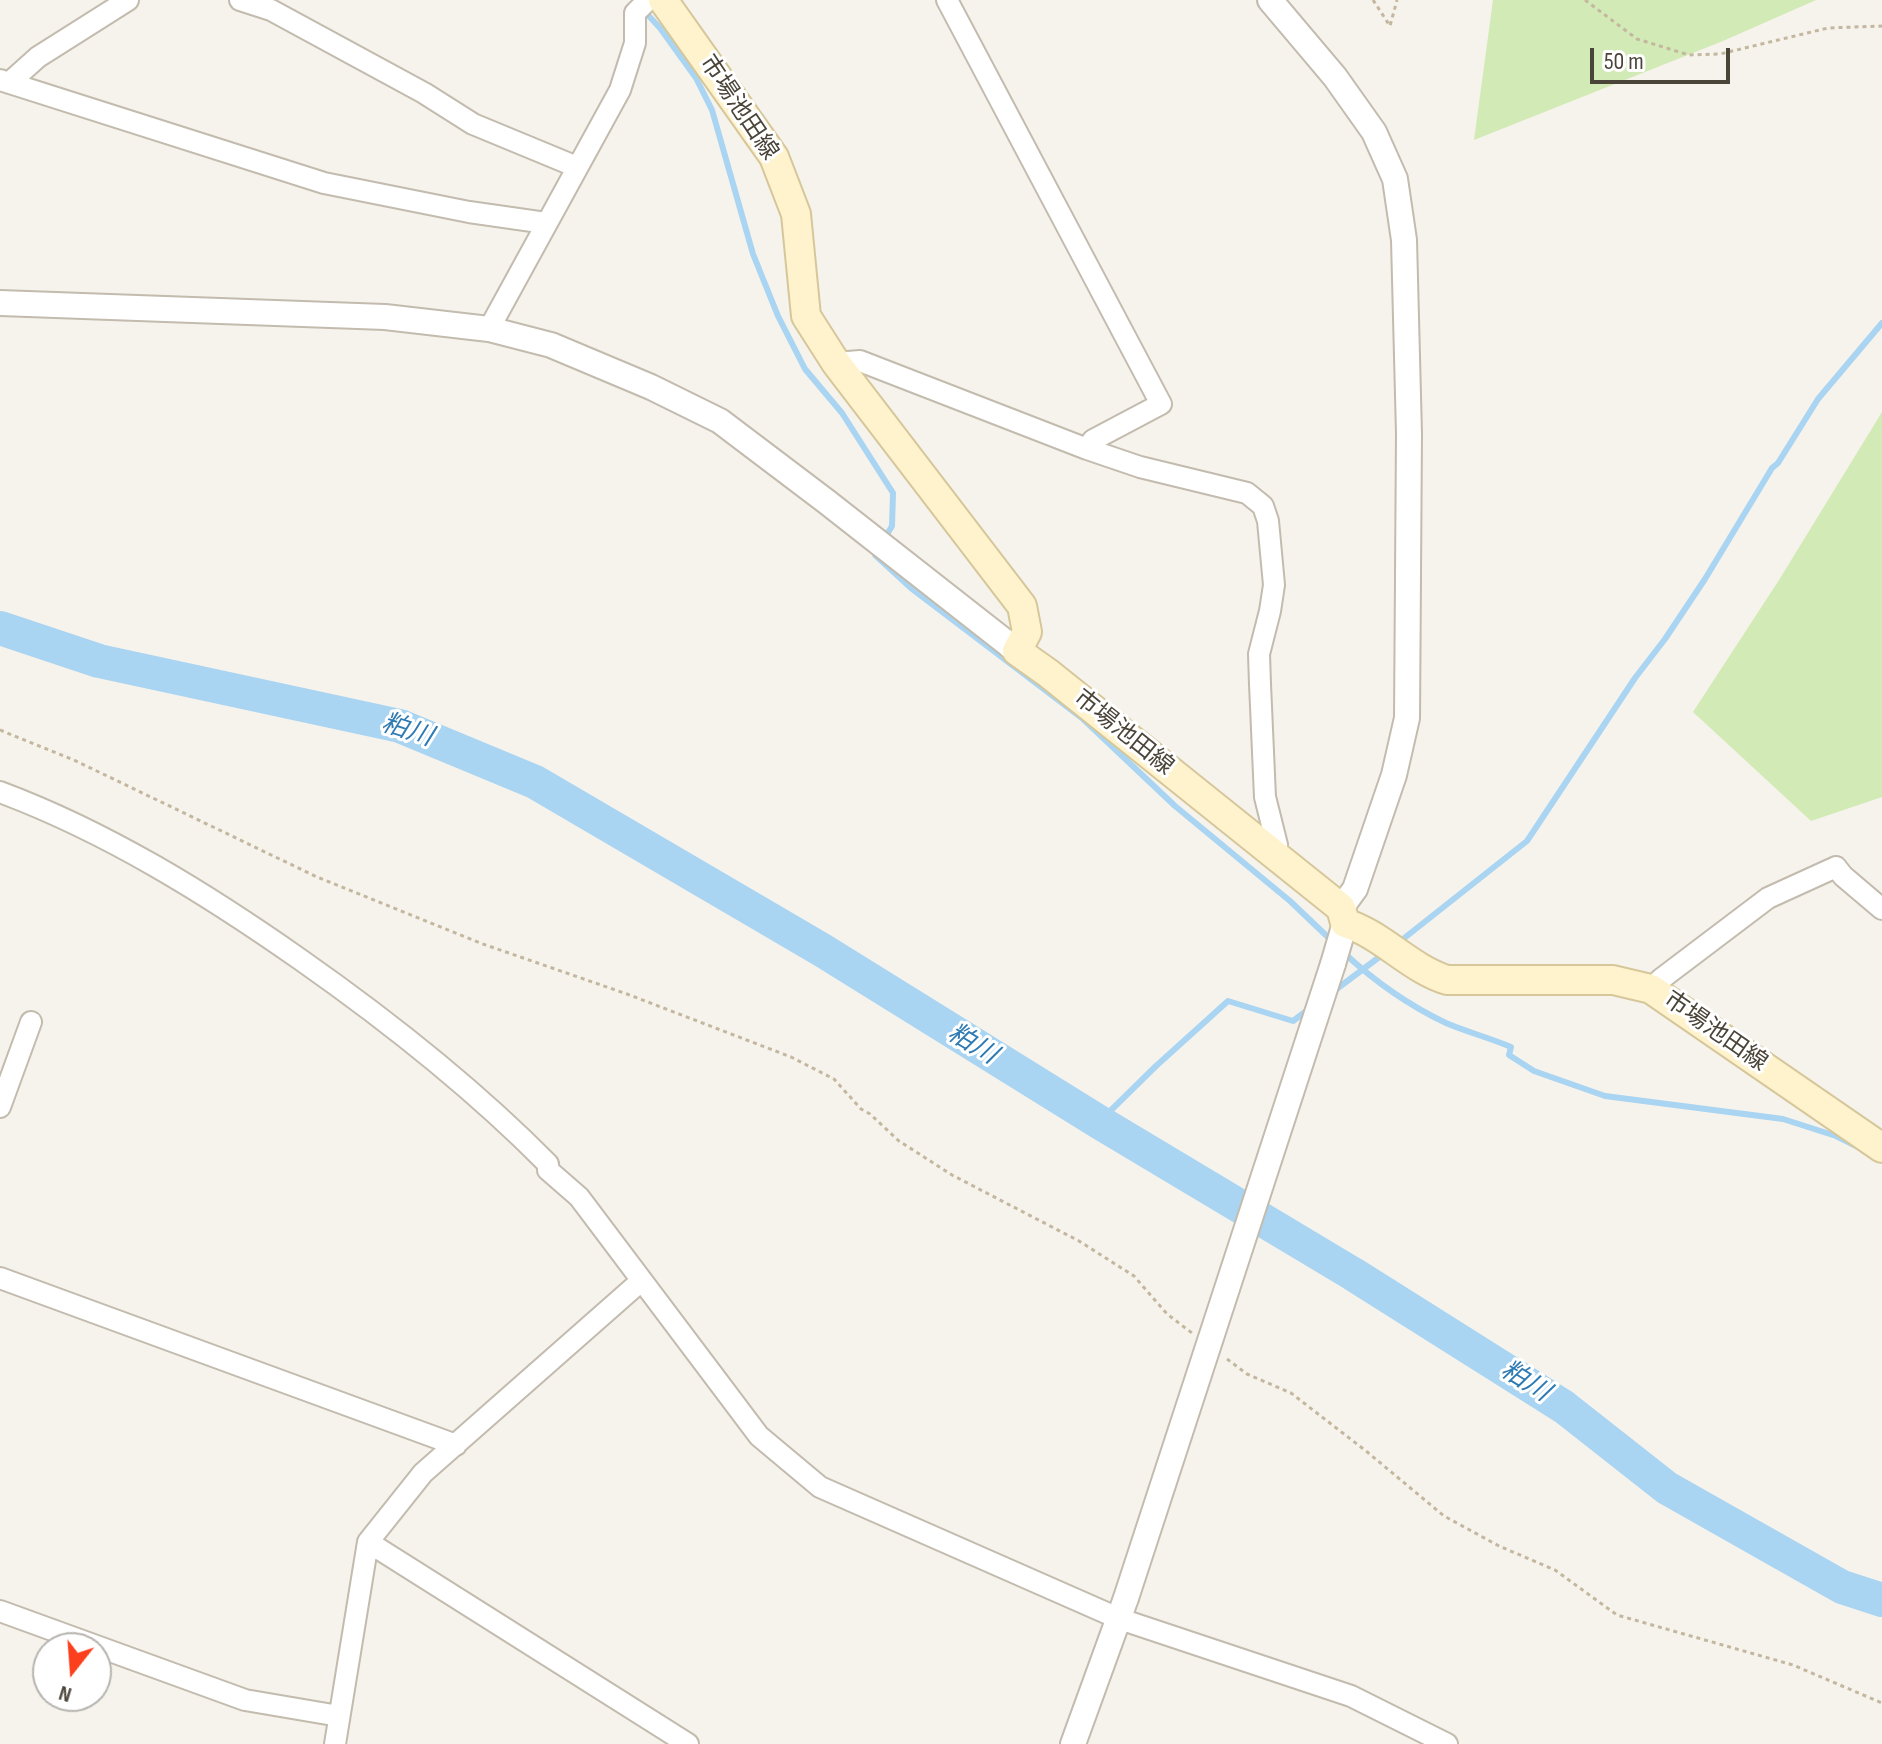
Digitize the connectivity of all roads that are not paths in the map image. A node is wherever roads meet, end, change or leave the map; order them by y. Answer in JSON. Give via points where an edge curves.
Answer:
{"nodes":[{"id":1,"x":128,"y":0,"type":"edge"},
{"id":2,"x":240,"y":0,"type":"edge"},
{"id":3,"x":648,"y":0,"type":"edge"},
{"id":4,"x":663,"y":0,"type":"edge"},
{"id":5,"x":947,"y":0,"type":"edge"},
{"id":6,"x":1270,"y":0,"type":"edge"},
{"id":7,"x":4,"y":82,"type":"edge"},
{"id":8,"x":577,"y":167,"type":"junction"},
{"id":9,"x":546,"y":223,"type":"junction"},
{"id":10,"x":0,"y":303,"type":"edge"},
{"id":11,"x":489,"y":329,"type":"junction"},
{"id":12,"x":836,"y":363,"type":"junction"},
{"id":13,"x":1087,"y":449,"type":"junction"},
{"id":14,"x":1017,"y":651,"type":"junction"},
{"id":15,"x":0,"y":792,"type":"edge"},
{"id":16,"x":1274,"y":854,"type":"junction"},
{"id":17,"x":1882,"y":909,"type":"edge"},
{"id":18,"x":1343,"y":915,"type":"junction"},
{"id":19,"x":1651,"y":989,"type":"junction"},
{"id":20,"x":31,"y":1022,"type":"dead end"},
{"id":21,"x":0,"y":1107,"type":"edge"},
{"id":22,"x":1882,"y":1148,"type":"edge"},
{"id":23,"x":0,"y":1278,"type":"edge"},
{"id":24,"x":641,"y":1281,"type":"junction"},
{"id":25,"x":456,"y":1445,"type":"junction"},
{"id":26,"x":368,"y":1542,"type":"junction"},
{"id":27,"x":1123,"y":1609,"type":"junction"},
{"id":28,"x":0,"y":1611,"type":"edge"},
{"id":29,"x":339,"y":1716,"type":"junction"},
{"id":30,"x":335,"y":1744,"type":"edge"},
{"id":31,"x":688,"y":1744,"type":"edge"},
{"id":32,"x":1073,"y":1744,"type":"edge"},
{"id":33,"x":1447,"y":1744,"type":"edge"}],
"edges":[{"from":1,"to":7,"type":"street"},
{"from":2,"to":8,"type":"street","via":[[271,10],[473,124]]},
{"from":3,"to":8,"type":"street","via":[[635,13],[635,43],[620,90]]},
{"from":4,"to":12,"type":"main road","name":"市場池田線","via":[[774,157],[796,214],[806,316]]},
{"from":5,"to":13,"type":"street","via":[[1161,404],[1093,440]]},
{"from":6,"to":18,"type":"street","via":[[1374,132],[1395,179],[1404,240],[1407,718],[1394,775]]},
{"from":7,"to":9,"type":"street","via":[[324,183]]},
{"from":8,"to":9,"type":"street"},
{"from":9,"to":11,"type":"street"},
{"from":10,"to":11,"type":"street","via":[[385,317]]},
{"from":11,"to":14,"type":"street","via":[[551,345],[720,421]]},
{"from":12,"to":13,"type":"street","via":[[860,361]]},
{"from":12,"to":14,"type":"main road","name":"市場池田線","via":[[1022,606],[1027,632]]},
{"from":13,"to":16,"type":"street","via":[[1247,493],[1263,506],[1274,585],[1259,654],[1265,797],[1277,845]]},
{"from":14,"to":16,"type":"main road","name":"市場池田線"},
{"from":15,"to":24,"type":"street","via":[[122,849],[226,907],[346,992],[505,1120],[579,1197]]},
{"from":16,"to":18,"type":"main road","name":"市場池田線"},
{"from":17,"to":19,"type":"street","via":[[1836,867],[1768,898]]},
{"from":18,"to":19,"type":"main road","name":"市場池田線","via":[[1428,974],[1447,980],[1613,980]]},
{"from":18,"to":27,"type":"street","bridge":true,"via":[[1333,964]]},
{"from":19,"to":22,"type":"main road","name":"市場池田線"},
{"from":20,"to":21,"type":"street"},
{"from":23,"to":25,"type":"street"},
{"from":24,"to":25,"type":"street"},
{"from":24,"to":27,"type":"street","via":[[759,1436],[820,1487]]},
{"from":25,"to":26,"type":"street","via":[[423,1473]]},
{"from":26,"to":29,"type":"street"},
{"from":26,"to":31,"type":"street"},
{"from":27,"to":32,"type":"street"},
{"from":27,"to":33,"type":"street","via":[[1351,1696]]},
{"from":28,"to":29,"type":"street","via":[[245,1700]]},
{"from":29,"to":30,"type":"street"}]}
